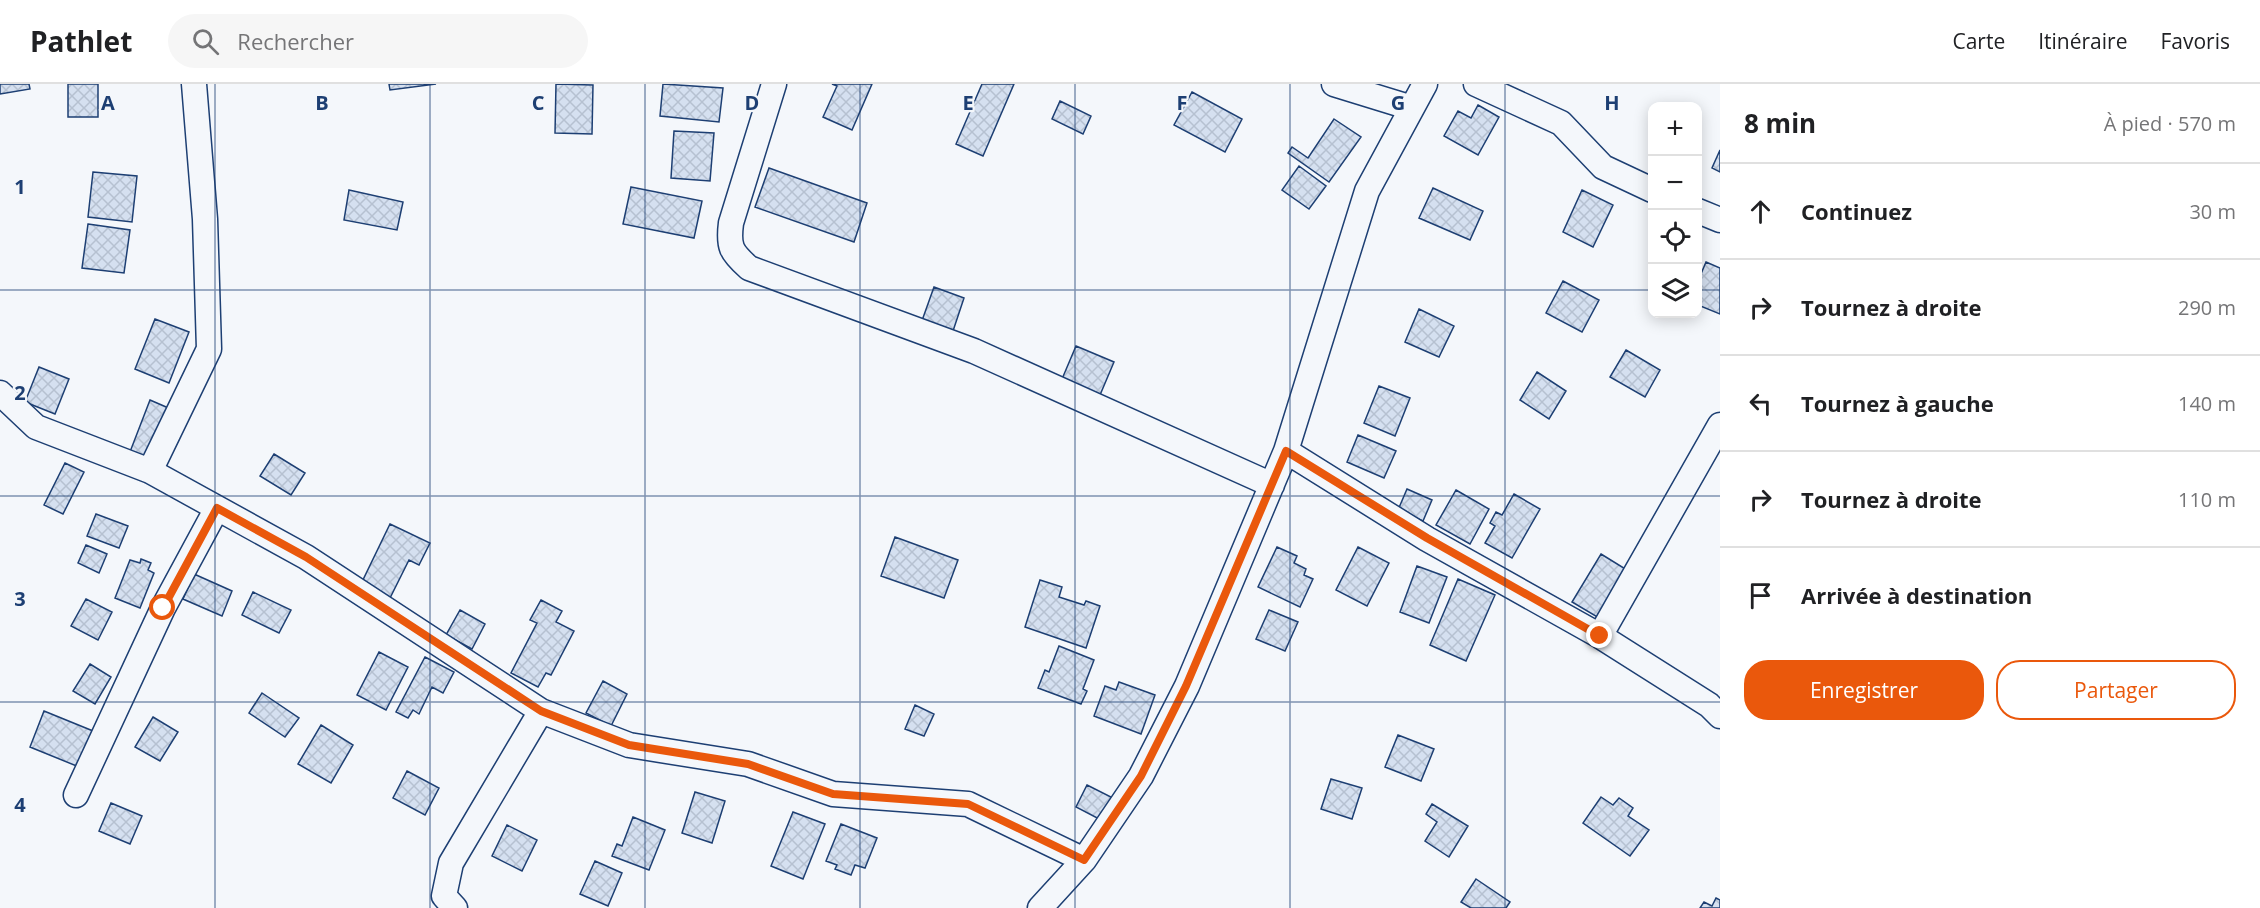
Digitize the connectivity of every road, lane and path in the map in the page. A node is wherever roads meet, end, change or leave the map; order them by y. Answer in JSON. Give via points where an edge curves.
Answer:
{"nodes":[{"id":1,"x":194,"y":84,"type":"edge"},
{"id":2,"x":1334,"y":84,"type":"edge"},
{"id":3,"x":1425,"y":84,"type":"edge"},
{"id":4,"x":1476,"y":84,"type":"edge"},
{"id":5,"x":770,"y":88,"type":"edge"},
{"id":6,"x":1412,"y":108,"type":"junction"},
{"id":7,"x":1648,"y":188,"type":"edge"},
{"id":8,"x":1702,"y":213,"type":"edge"},
{"id":9,"x":1720,"y":220,"type":"edge"},
{"id":10,"x":0,"y":393,"type":"edge"},
{"id":11,"x":1720,"y":425,"type":"edge"},
{"id":12,"x":1286,"y":451,"type":"junction"},
{"id":13,"x":150,"y":471,"type":"junction"},
{"id":14,"x":1272,"y":485,"type":"junction"},
{"id":15,"x":217,"y":508,"type":"junction"},
{"id":16,"x":1600,"y":636,"type":"junction"},
{"id":17,"x":541,"y":711,"type":"junction"},
{"id":18,"x":1720,"y":716,"type":"edge"},
{"id":19,"x":76,"y":795,"type":"dead end"},
{"id":20,"x":1084,"y":860,"type":"junction"},
{"id":21,"x":455,"y":908,"type":"edge"},
{"id":22,"x":1040,"y":908,"type":"edge"}],
"edges":[{"from":1,"to":13,"type":"street","via":[[205,219],[209,349]]},
{"from":2,"to":6,"type":"street"},
{"from":3,"to":6,"type":"street"},
{"from":4,"to":7,"type":"street","via":[[1561,123],[1603,167]]},
{"from":5,"to":14,"type":"street","via":[[729,239],[733,253],[749,268],[974,351]]},
{"from":6,"to":12,"type":"street","via":[[1367,191]]},
{"from":8,"to":9,"type":"street"},
{"from":10,"to":13,"type":"street","via":[[36,427]]},
{"from":11,"to":16,"type":"street"},
{"from":12,"to":14,"type":"street"},
{"from":12,"to":16,"type":"street","via":[[1427,538]]},
{"from":13,"to":15,"type":"street"},
{"from":14,"to":20,"type":"street","via":[[1186,686],[1141,776]]},
{"from":15,"to":17,"type":"street","via":[[306,557]]},
{"from":15,"to":19,"type":"street","via":[[163,608]]},
{"from":16,"to":18,"type":"street","via":[[1709,705]]},
{"from":17,"to":20,"type":"street","via":[[629,745],[748,764],[833,794],[968,804]]},
{"from":17,"to":21,"type":"street","via":[[451,862],[444,896]]},
{"from":20,"to":22,"type":"street"}]}
